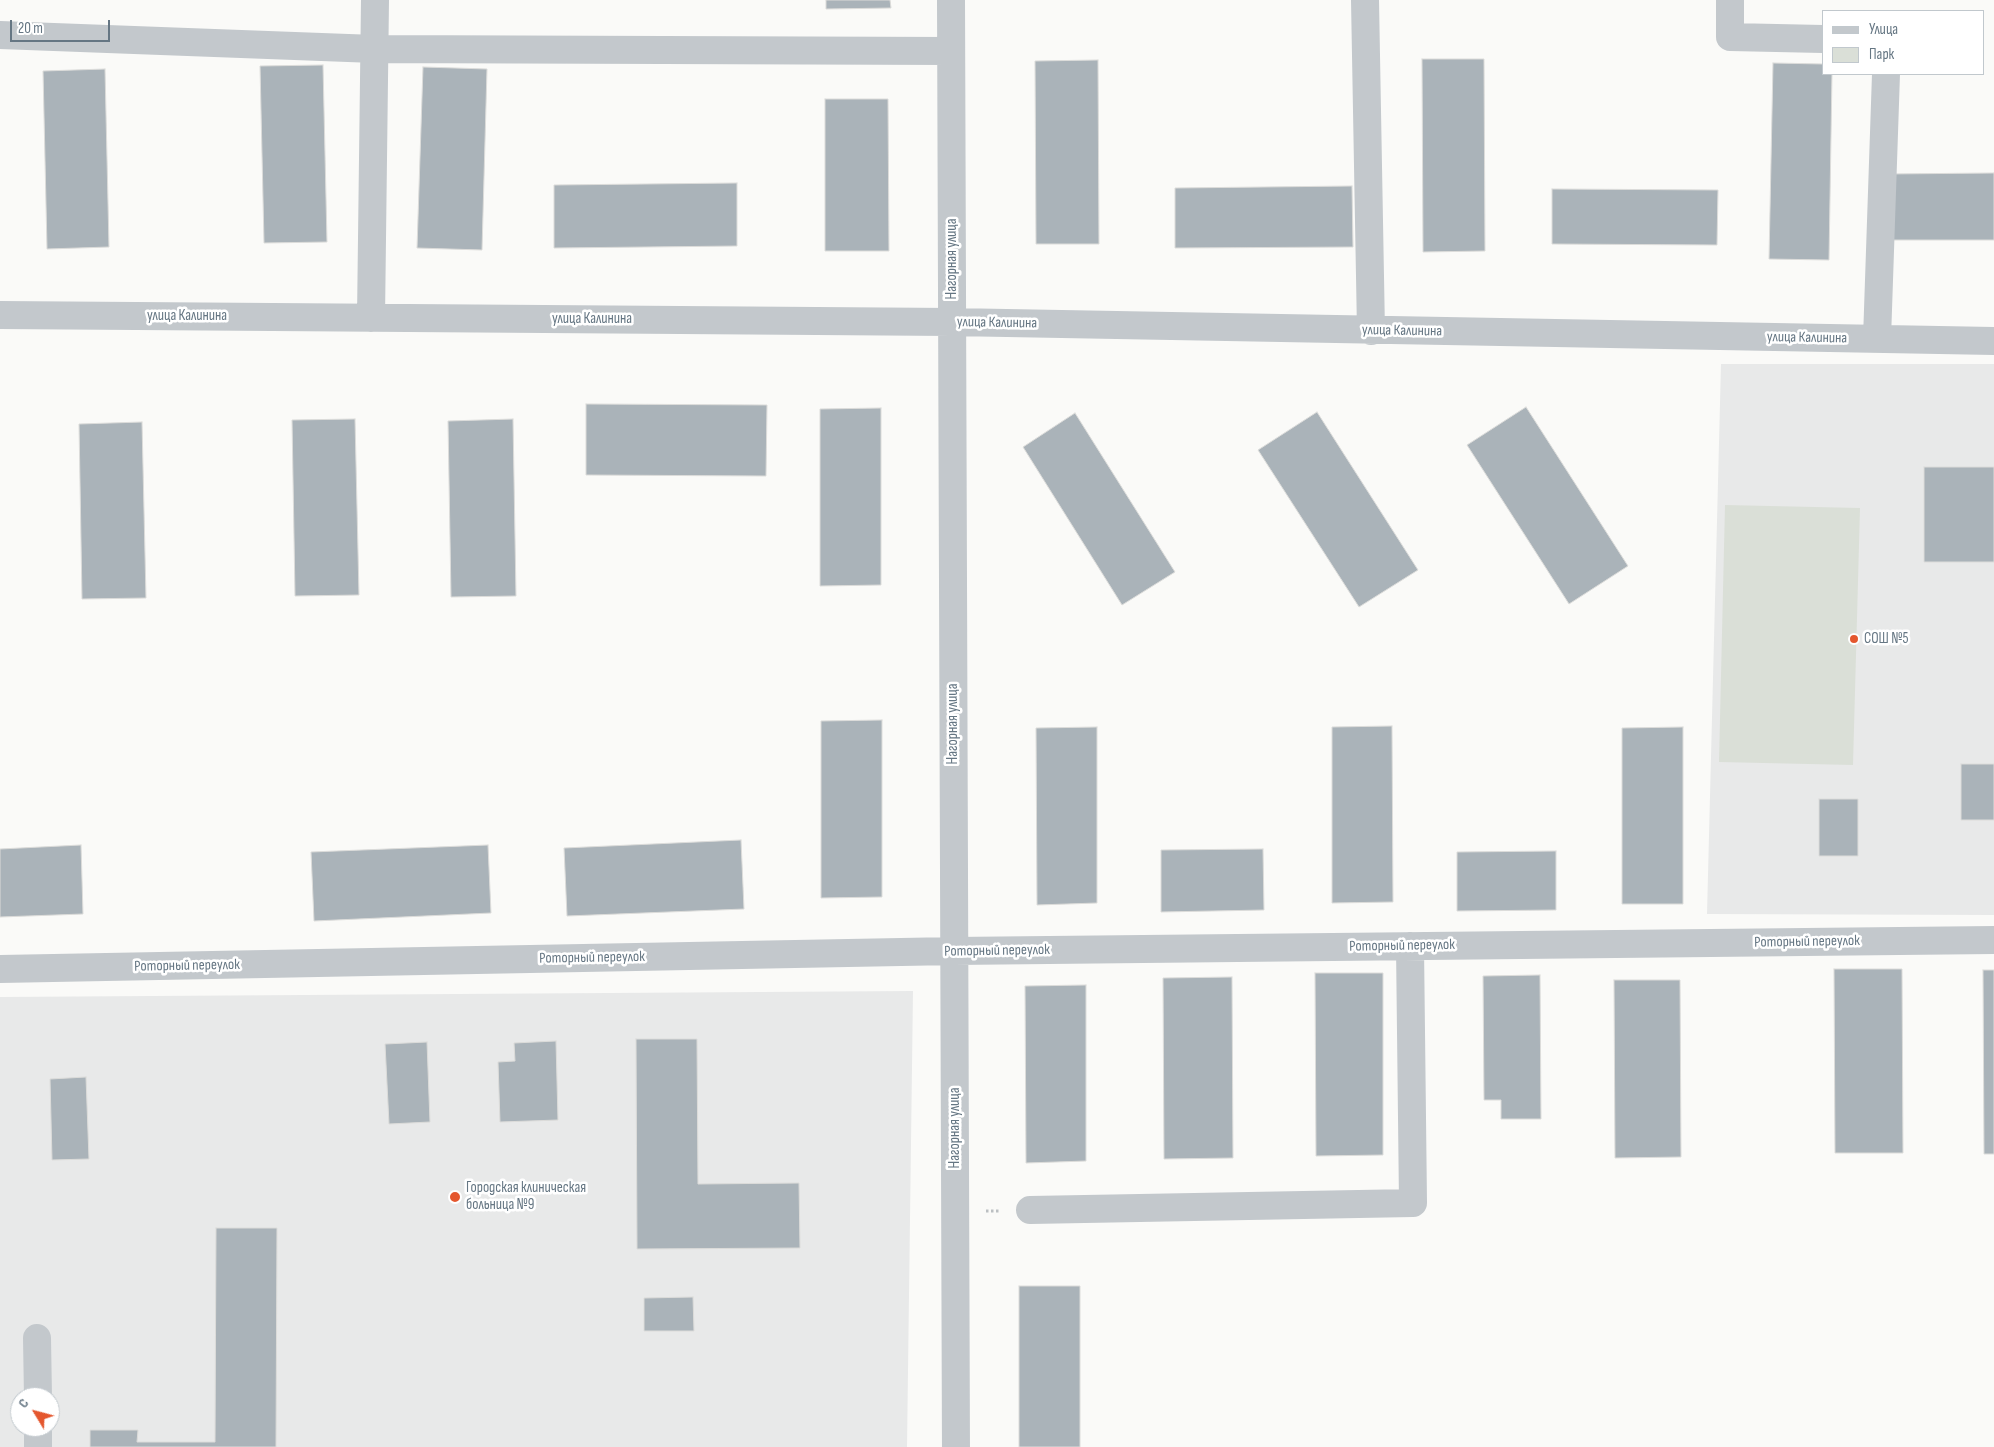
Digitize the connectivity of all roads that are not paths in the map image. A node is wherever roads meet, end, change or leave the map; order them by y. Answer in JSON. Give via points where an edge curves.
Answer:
{"nodes":[{"id":1,"x":375,"y":0,"type":"edge"},
{"id":2,"x":951,"y":0,"type":"edge"},
{"id":3,"x":1365,"y":0,"type":"edge"},
{"id":4,"x":1730,"y":0,"type":"edge"},
{"id":5,"x":0,"y":35,"type":"edge"},
{"id":6,"x":1822,"y":39,"type":"edge"},
{"id":7,"x":375,"y":49,"type":"junction"},
{"id":8,"x":951,"y":51,"type":"junction"},
{"id":9,"x":1886,"y":75,"type":"edge"},
{"id":10,"x":0,"y":315,"type":"edge"},
{"id":11,"x":372,"y":318,"type":"junction"},
{"id":12,"x":952,"y":322,"type":"junction"},
{"id":13,"x":1371,"y":331,"type":"junction"},
{"id":14,"x":1877,"y":339,"type":"junction"},
{"id":15,"x":1994,"y":341,"type":"edge"},
{"id":16,"x":1994,"y":940,"type":"edge"},
{"id":17,"x":1410,"y":946,"type":"junction"},
{"id":18,"x":954,"y":951,"type":"junction"},
{"id":19,"x":0,"y":969,"type":"edge"},
{"id":20,"x":1030,"y":1210,"type":"road end"},
{"id":21,"x":37,"y":1338,"type":"dead end"},
{"id":22,"x":38,"y":1387,"type":"edge"},
{"id":23,"x":956,"y":1447,"type":"edge"}],
"edges":[{"from":1,"to":7,"type":"street"},
{"from":2,"to":8,"type":"street","name":"Нагорная улица"},
{"from":3,"to":13,"type":"street"},
{"from":4,"to":6,"type":"street","via":[[1730,37]]},
{"from":5,"to":7,"type":"street"},
{"from":7,"to":8,"type":"street"},
{"from":7,"to":11,"type":"street"},
{"from":8,"to":12,"type":"street","name":"Нагорная улица"},
{"from":9,"to":14,"type":"street"},
{"from":10,"to":11,"type":"street","name":"улица Калинина"},
{"from":11,"to":12,"type":"street","name":"улица Калинина"},
{"from":12,"to":13,"type":"street","name":"улица Калинина"},
{"from":12,"to":18,"type":"street","name":"Нагорная улица"},
{"from":13,"to":14,"type":"street","name":"улица Калинина"},
{"from":14,"to":15,"type":"street","name":"улица Калинина"},
{"from":16,"to":17,"type":"street","name":"Роторный переулок"},
{"from":17,"to":18,"type":"street","name":"Роторный переулок"},
{"from":17,"to":20,"type":"street","via":[[1413,1203]]},
{"from":18,"to":19,"type":"street","name":"Роторный переулок"},
{"from":18,"to":23,"type":"street","name":"Нагорная улица"},
{"from":21,"to":22,"type":"street"}]}
